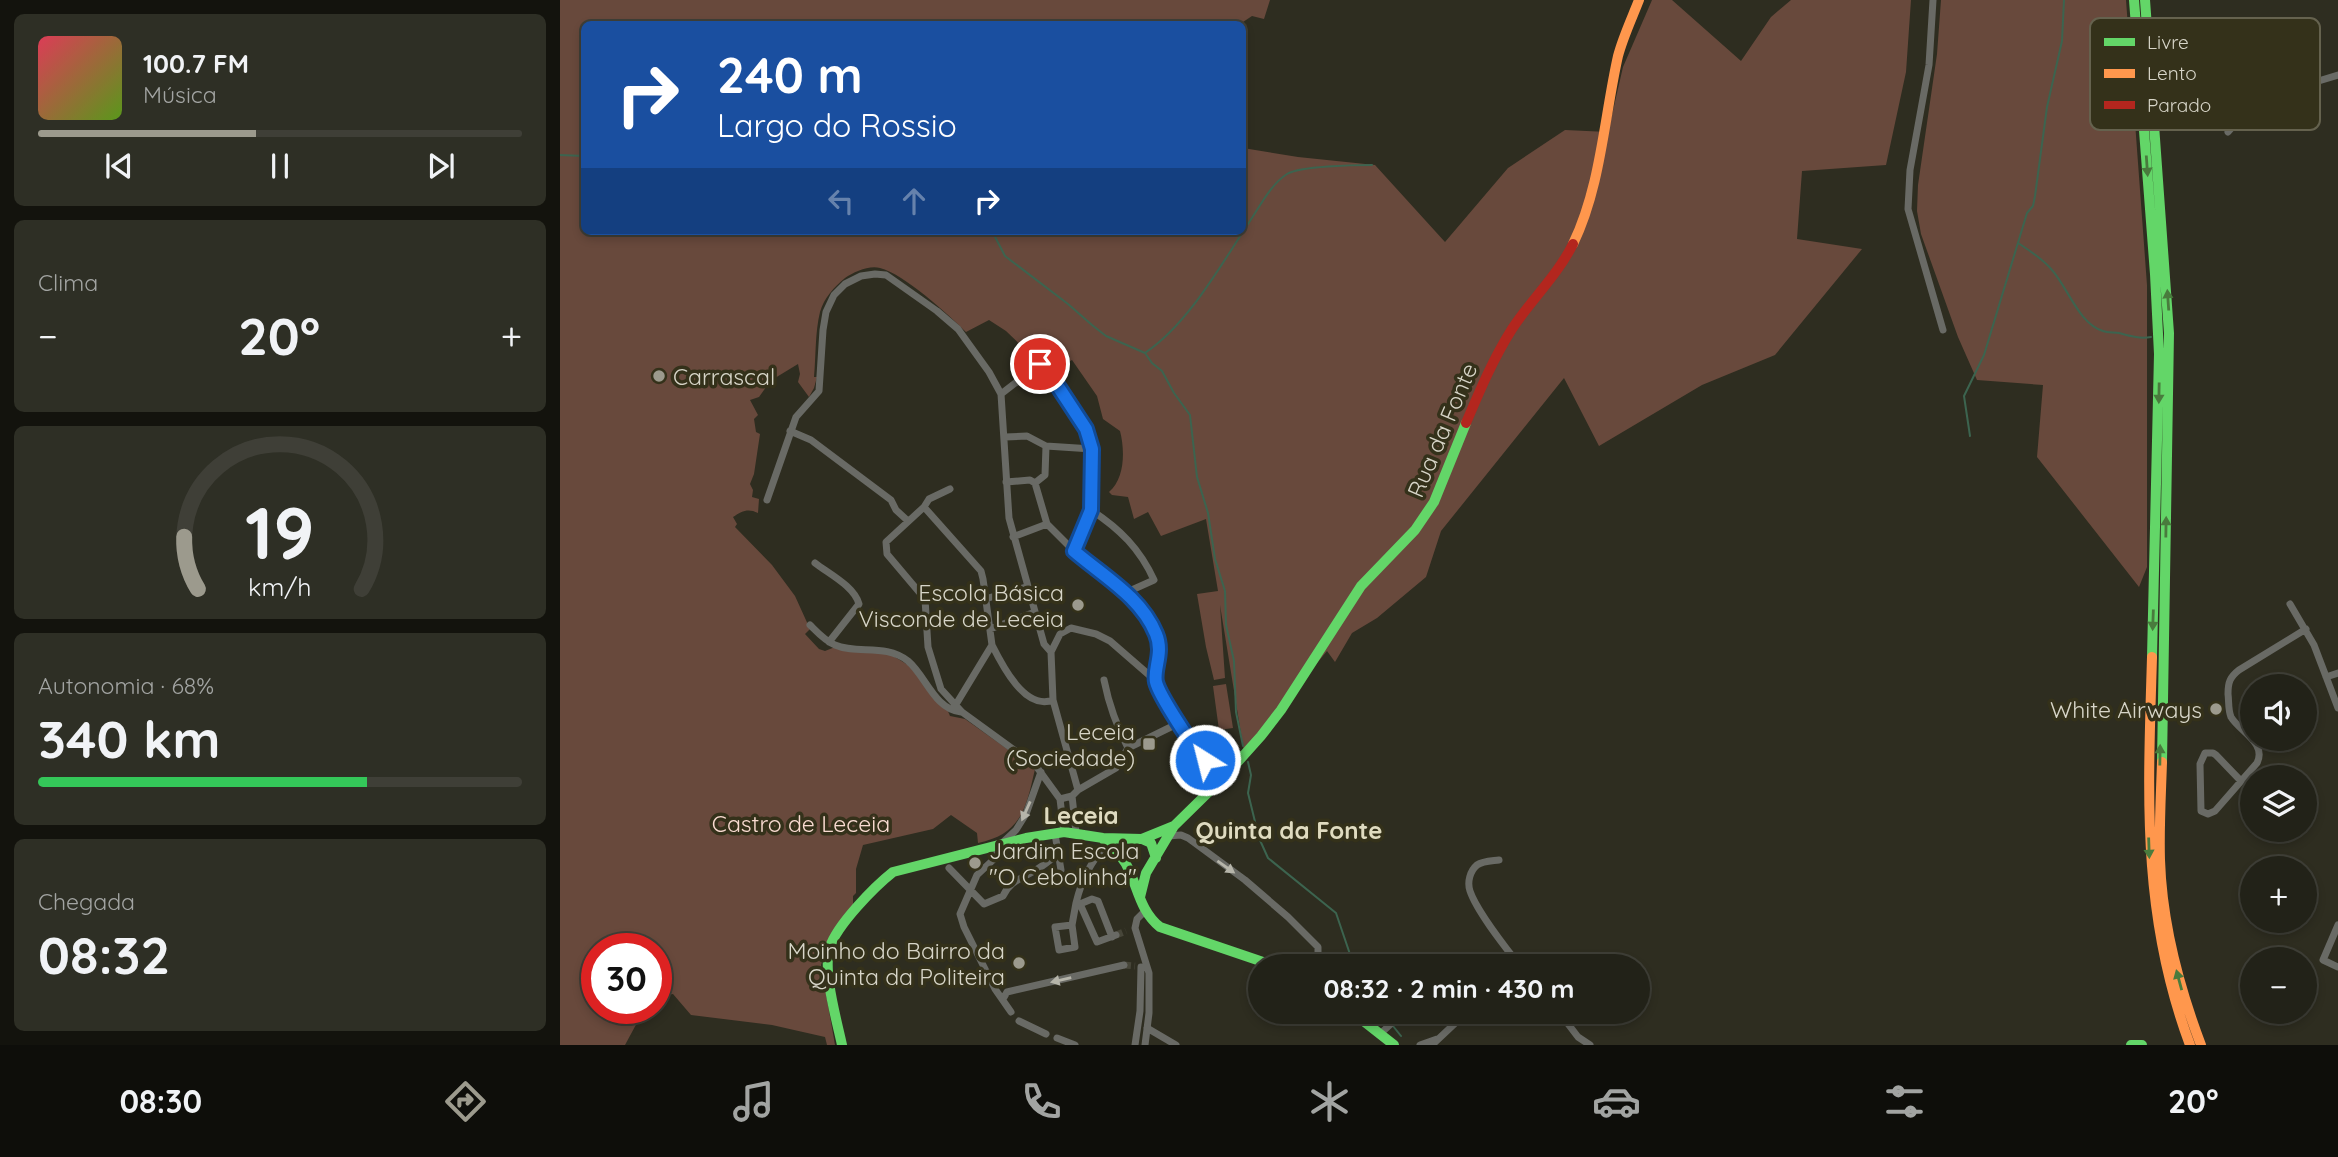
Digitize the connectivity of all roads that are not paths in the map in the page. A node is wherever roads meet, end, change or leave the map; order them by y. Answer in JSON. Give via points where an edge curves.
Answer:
{"nodes":[{"id":1,"x":1639,"y":0,"type":"edge"},
{"id":2,"x":1933,"y":0,"type":"edge"},
{"id":3,"x":2134,"y":0,"type":"edge"},
{"id":4,"x":2145,"y":0,"type":"edge"},
{"id":5,"x":2135,"y":18,"type":"edge"},
{"id":6,"x":2146,"y":18,"type":"edge"},
{"id":7,"x":2338,"y":75,"type":"edge"},
{"id":8,"x":2320,"y":80,"type":"edge"},
{"id":9,"x":2144,"y":130,"type":"edge"},
{"id":10,"x":2154,"y":130,"type":"edge"},
{"id":11,"x":1943,"y":330,"type":"dead end"},
{"id":12,"x":1001,"y":394,"type":"junction"},
{"id":13,"x":790,"y":431,"type":"junction"},
{"id":14,"x":1005,"y":437,"type":"junction"},
{"id":15,"x":1046,"y":446,"type":"junction"},
{"id":16,"x":1005,"y":447,"type":"junction"},
{"id":17,"x":1092,"y":449,"type":"junction"},
{"id":18,"x":995,"y":450,"type":"dead end"},
{"id":19,"x":1006,"y":482,"type":"junction"},
{"id":20,"x":1035,"y":483,"type":"junction"},
{"id":21,"x":950,"y":489,"type":"dead end"},
{"id":22,"x":767,"y":500,"type":"dead end"},
{"id":23,"x":924,"y":506,"type":"junction"},
{"id":24,"x":1091,"y":510,"type":"junction"},
{"id":25,"x":908,"y":521,"type":"junction"},
{"id":26,"x":1047,"y":524,"type":"junction"},
{"id":27,"x":1013,"y":537,"type":"junction"},
{"id":28,"x":1074,"y":551,"type":"junction"},
{"id":29,"x":815,"y":564,"type":"dead end"},
{"id":30,"x":1027,"y":587,"type":"junction"},
{"id":31,"x":1125,"y":593,"type":"junction"},
{"id":32,"x":985,"y":599,"type":"junction"},
{"id":33,"x":2290,"y":604,"type":"dead end"},
{"id":34,"x":1035,"y":612,"type":"junction"},
{"id":35,"x":810,"y":625,"type":"dead end"},
{"id":36,"x":990,"y":629,"type":"junction"},
{"id":37,"x":2306,"y":629,"type":"junction"},
{"id":38,"x":829,"y":642,"type":"junction"},
{"id":39,"x":992,"y":645,"type":"junction"},
{"id":40,"x":1051,"y":652,"type":"junction"},
{"id":41,"x":2338,"y":673,"type":"edge"},
{"id":42,"x":2326,"y":677,"type":"junction"},
{"id":43,"x":1104,"y":680,"type":"dead end"},
{"id":44,"x":1156,"y":681,"type":"junction"},
{"id":45,"x":1054,"y":700,"type":"junction"},
{"id":46,"x":955,"y":706,"type":"junction"},
{"id":47,"x":2338,"y":708,"type":"edge"},
{"id":48,"x":962,"y":712,"type":"junction"},
{"id":49,"x":1179,"y":723,"type":"junction"},
{"id":50,"x":1128,"y":748,"type":"junction"},
{"id":51,"x":1205,"y":760,"type":"junction"},
{"id":52,"x":2255,"y":765,"type":"edge"},
{"id":53,"x":1041,"y":772,"type":"junction"},
{"id":54,"x":1226,"y":775,"type":"junction"},
{"id":55,"x":2241,"y":781,"type":"joint"},
{"id":56,"x":1212,"y":790,"type":"junction"},
{"id":57,"x":1075,"y":793,"type":"junction"},
{"id":58,"x":1060,"y":799,"type":"junction"},
{"id":59,"x":1176,"y":823,"type":"junction"},
{"id":60,"x":1079,"y":832,"type":"junction"},
{"id":61,"x":1060,"y":833,"type":"junction"},
{"id":62,"x":1168,"y":836,"type":"junction"},
{"id":63,"x":1139,"y":839,"type":"junction"},
{"id":64,"x":1105,"y":840,"type":"junction"},
{"id":65,"x":1002,"y":844,"type":"junction"},
{"id":66,"x":1058,"y":854,"type":"junction"},
{"id":67,"x":1499,"y":860,"type":"dead end"},
{"id":68,"x":1125,"y":862,"type":"junction"},
{"id":69,"x":1153,"y":862,"type":"junction"},
{"id":70,"x":949,"y":868,"type":"dead end"},
{"id":71,"x":1062,"y":870,"type":"dead end"},
{"id":72,"x":970,"y":888,"type":"junction"},
{"id":73,"x":1140,"y":897,"type":"junction"},
{"id":74,"x":1078,"y":903,"type":"junction"},
{"id":75,"x":1144,"y":912,"type":"junction"},
{"id":76,"x":1072,"y":925,"type":"dead end"},
{"id":77,"x":2338,"y":925,"type":"edge"},
{"id":78,"x":1318,"y":954,"type":"edge"},
{"id":79,"x":1510,"y":954,"type":"edge"},
{"id":80,"x":1248,"y":957,"type":"edge"},
{"id":81,"x":1124,"y":965,"type":"tunnel mouth"},
{"id":82,"x":1141,"y":966,"type":"junction"},
{"id":83,"x":2338,"y":967,"type":"edge"},
{"id":84,"x":1003,"y":999,"type":"junction"},
{"id":85,"x":1011,"y":1012,"type":"dead end"},
{"id":86,"x":1018,"y":1021,"type":"dead end"},
{"id":87,"x":1380,"y":1024,"type":"edge"},
{"id":88,"x":1454,"y":1024,"type":"edge"},
{"id":89,"x":1568,"y":1024,"type":"edge"},
{"id":90,"x":1147,"y":1028,"type":"junction"},
{"id":91,"x":1046,"y":1034,"type":"dead end"},
{"id":92,"x":1057,"y":1038,"type":"dead end"},
{"id":93,"x":1435,"y":1042,"type":"edge"},
{"id":94,"x":1393,"y":1044,"type":"edge"},
{"id":95,"x":842,"y":1045,"type":"edge"},
{"id":96,"x":1075,"y":1045,"type":"edge"},
{"id":97,"x":1135,"y":1045,"type":"edge"},
{"id":98,"x":1145,"y":1045,"type":"edge"},
{"id":99,"x":1176,"y":1045,"type":"edge"},
{"id":100,"x":1403,"y":1045,"type":"edge"},
{"id":101,"x":1419,"y":1045,"type":"edge"},
{"id":102,"x":1590,"y":1045,"type":"edge"},
{"id":103,"x":2131,"y":1045,"type":"edge"},
{"id":104,"x":2142,"y":1045,"type":"edge"},
{"id":105,"x":2190,"y":1045,"type":"edge"},
{"id":106,"x":2201,"y":1045,"type":"edge"}],
"edges":[{"from":1,"to":54,"type":"main road","name":"Rua da Fonte","via":[[1619,52],[1592,190],[1571,248],[1496,355],[1428,512],[1361,586],[1281,710]]},
{"from":2,"to":11,"type":"street","via":[[1929,65],[1910,170],[1908,209]]},
{"from":3,"to":5,"type":"main road","one_way":true},
{"from":6,"to":4,"type":"main road","one_way":true},
{"from":7,"to":8,"type":"street"},
{"from":9,"to":105,"type":"main road","one_way":true,"via":[[2159,341],[2150,864],[2160,946]]},
{"from":106,"to":10,"type":"main road","one_way":true,"via":[[2171,948],[2160,861],[2169,343]]},
{"from":12,"to":13,"type":"street","via":[[958,329],[937,311],[886,275],[861,275],[834,295],[826,312],[819,391]]},
{"from":12,"to":14,"type":"street"},
{"from":12,"to":17,"type":"street","via":[[1044,365],[1086,429]]},
{"from":13,"to":22,"type":"street"},
{"from":13,"to":25,"type":"street","via":[[811,439],[891,500]]},
{"from":14,"to":15,"type":"street","via":[[1027,436]]},
{"from":14,"to":16,"type":"street"},
{"from":15,"to":17,"type":"street"},
{"from":15,"to":20,"type":"street","via":[[1045,475]]},
{"from":16,"to":18,"type":"street"},
{"from":16,"to":19,"type":"street"},
{"from":17,"to":24,"type":"street"},
{"from":19,"to":20,"type":"street"},
{"from":19,"to":27,"type":"street"},
{"from":20,"to":26,"type":"street"},
{"from":21,"to":23,"type":"street"},
{"from":23,"to":25,"type":"street"},
{"from":23,"to":32,"type":"street","via":[[981,571]]},
{"from":24,"to":28,"type":"street"},
{"from":24,"to":31,"type":"street","via":[[1135,546],[1153,580]]},
{"from":25,"to":46,"type":"street","via":[[885,548],[925,599],[930,658],[941,689]]},
{"from":26,"to":27,"type":"street"},
{"from":26,"to":28,"type":"street"},
{"from":27,"to":30,"type":"street"},
{"from":28,"to":31,"type":"street"},
{"from":29,"to":38,"type":"street","via":[[842,583],[859,604]]},
{"from":30,"to":32,"type":"street"},
{"from":30,"to":34,"type":"street"},
{"from":31,"to":44,"type":"street","via":[[1144,610],[1156,634],[1160,654]]},
{"from":32,"to":36,"type":"street"},
{"from":33,"to":37,"type":"street"},
{"from":34,"to":36,"type":"street"},
{"from":34,"to":40,"type":"street","via":[[1044,644]]},
{"from":35,"to":38,"type":"street"},
{"from":36,"to":39,"type":"street"},
{"from":37,"to":42,"type":"street"},
{"from":37,"to":52,"type":"street","via":[[2230,678],[2230,715],[2257,746],[2260,755]]},
{"from":38,"to":48,"type":"street","via":[[849,649],[890,652],[907,660],[945,705]]},
{"from":39,"to":45,"type":"street","via":[[1008,676],[1032,699]]},
{"from":39,"to":46,"type":"street"},
{"from":40,"to":44,"type":"street","via":[[1060,634],[1076,628],[1110,641]]},
{"from":40,"to":45,"type":"street"},
{"from":41,"to":42,"type":"street"},
{"from":42,"to":47,"type":"street"},
{"from":43,"to":50,"type":"street","via":[[1116,727]]},
{"from":44,"to":49,"type":"street"},
{"from":45,"to":57,"type":"street"},
{"from":46,"to":48,"type":"street"},
{"from":48,"to":53,"type":"street"},
{"from":49,"to":50,"type":"street"},
{"from":49,"to":51,"type":"street"},
{"from":50,"to":57,"type":"street","via":[[1116,768]]},
{"from":51,"to":54,"type":"street"},
{"from":51,"to":56,"type":"street"},
{"from":53,"to":58,"type":"street"},
{"from":53,"to":65,"type":"street","one_way":true,"via":[[1026,814]]},
{"from":54,"to":56,"type":"main road","name":"Rua da Fonte"},
{"from":55,"to":55,"type":"street","via":[[2213,753],[2205,753],[2200,764],[2201,811],[2215,811]]},
{"from":56,"to":59,"type":"main road","name":"Rua da Fonte"},
{"from":57,"to":58,"type":"street"},
{"from":57,"to":60,"type":"street"},
{"from":58,"to":61,"type":"street"},
{"from":59,"to":62,"type":"main road","name":"Rua da Fonte"},
{"from":59,"to":63,"type":"main road","name":"Rua da Fonte"},
{"from":60,"to":61,"type":"main road"},
{"from":60,"to":64,"type":"main road"},
{"from":61,"to":65,"type":"main road"},
{"from":61,"to":66,"type":"street"},
{"from":62,"to":69,"type":"main road","name":"Rua da Fonte"},
{"from":62,"to":78,"type":"street","one_way":true,"via":[[1188,838],[1244,880],[1288,917],[1318,947]]},
{"from":63,"to":64,"type":"main road"},
{"from":63,"to":68,"type":"main road","via":[[1124,849]]},
{"from":63,"to":69,"type":"main road","via":[[1154,848]]},
{"from":64,"to":68,"type":"main road"},
{"from":64,"to":74,"type":"street","via":[[1083,878]]},
{"from":65,"to":72,"type":"street"},
{"from":65,"to":95,"type":"main road","via":[[893,872],[839,930],[829,949],[828,964]]},
{"from":66,"to":71,"type":"street"},
{"from":66,"to":72,"type":"street","via":[[1007,887],[1003,896],[984,904]]},
{"from":67,"to":79,"type":"street","via":[[1477,865],[1469,886]]},
{"from":68,"to":69,"type":"main road","via":[[1136,871],[1146,870]]},
{"from":68,"to":73,"type":"main road"},
{"from":69,"to":73,"type":"main road","name":"Rua da Fonte"},
{"from":70,"to":72,"type":"street"},
{"from":72,"to":84,"type":"street","via":[[960,914],[964,928]]},
{"from":73,"to":75,"type":"main road"},
{"from":74,"to":74,"type":"street","via":[[1097,942],[1114,936],[1098,901]]},
{"from":74,"to":76,"type":"street"},
{"from":75,"to":80,"type":"main road","via":[[1160,927]]},
{"from":75,"to":82,"type":"street","via":[[1131,930]]},
{"from":77,"to":83,"type":"street","via":[[2323,960]]},
{"from":81,"to":84,"type":"street","one_way":true,"via":[[1007,992]]},
{"from":82,"to":90,"type":"street"},
{"from":82,"to":97,"type":"street"},
{"from":84,"to":85,"type":"street"},
{"from":86,"to":91,"type":"street"},
{"from":87,"to":94,"type":"main road","via":[[1387,1027]]},
{"from":88,"to":93,"type":"street"},
{"from":89,"to":102,"type":"street"},
{"from":90,"to":98,"type":"street"},
{"from":90,"to":99,"type":"street"},
{"from":92,"to":96,"type":"street"},
{"from":93,"to":101,"type":"street"},
{"from":94,"to":100,"type":"main road"},
{"from":103,"to":104,"type":"main road"}]}
